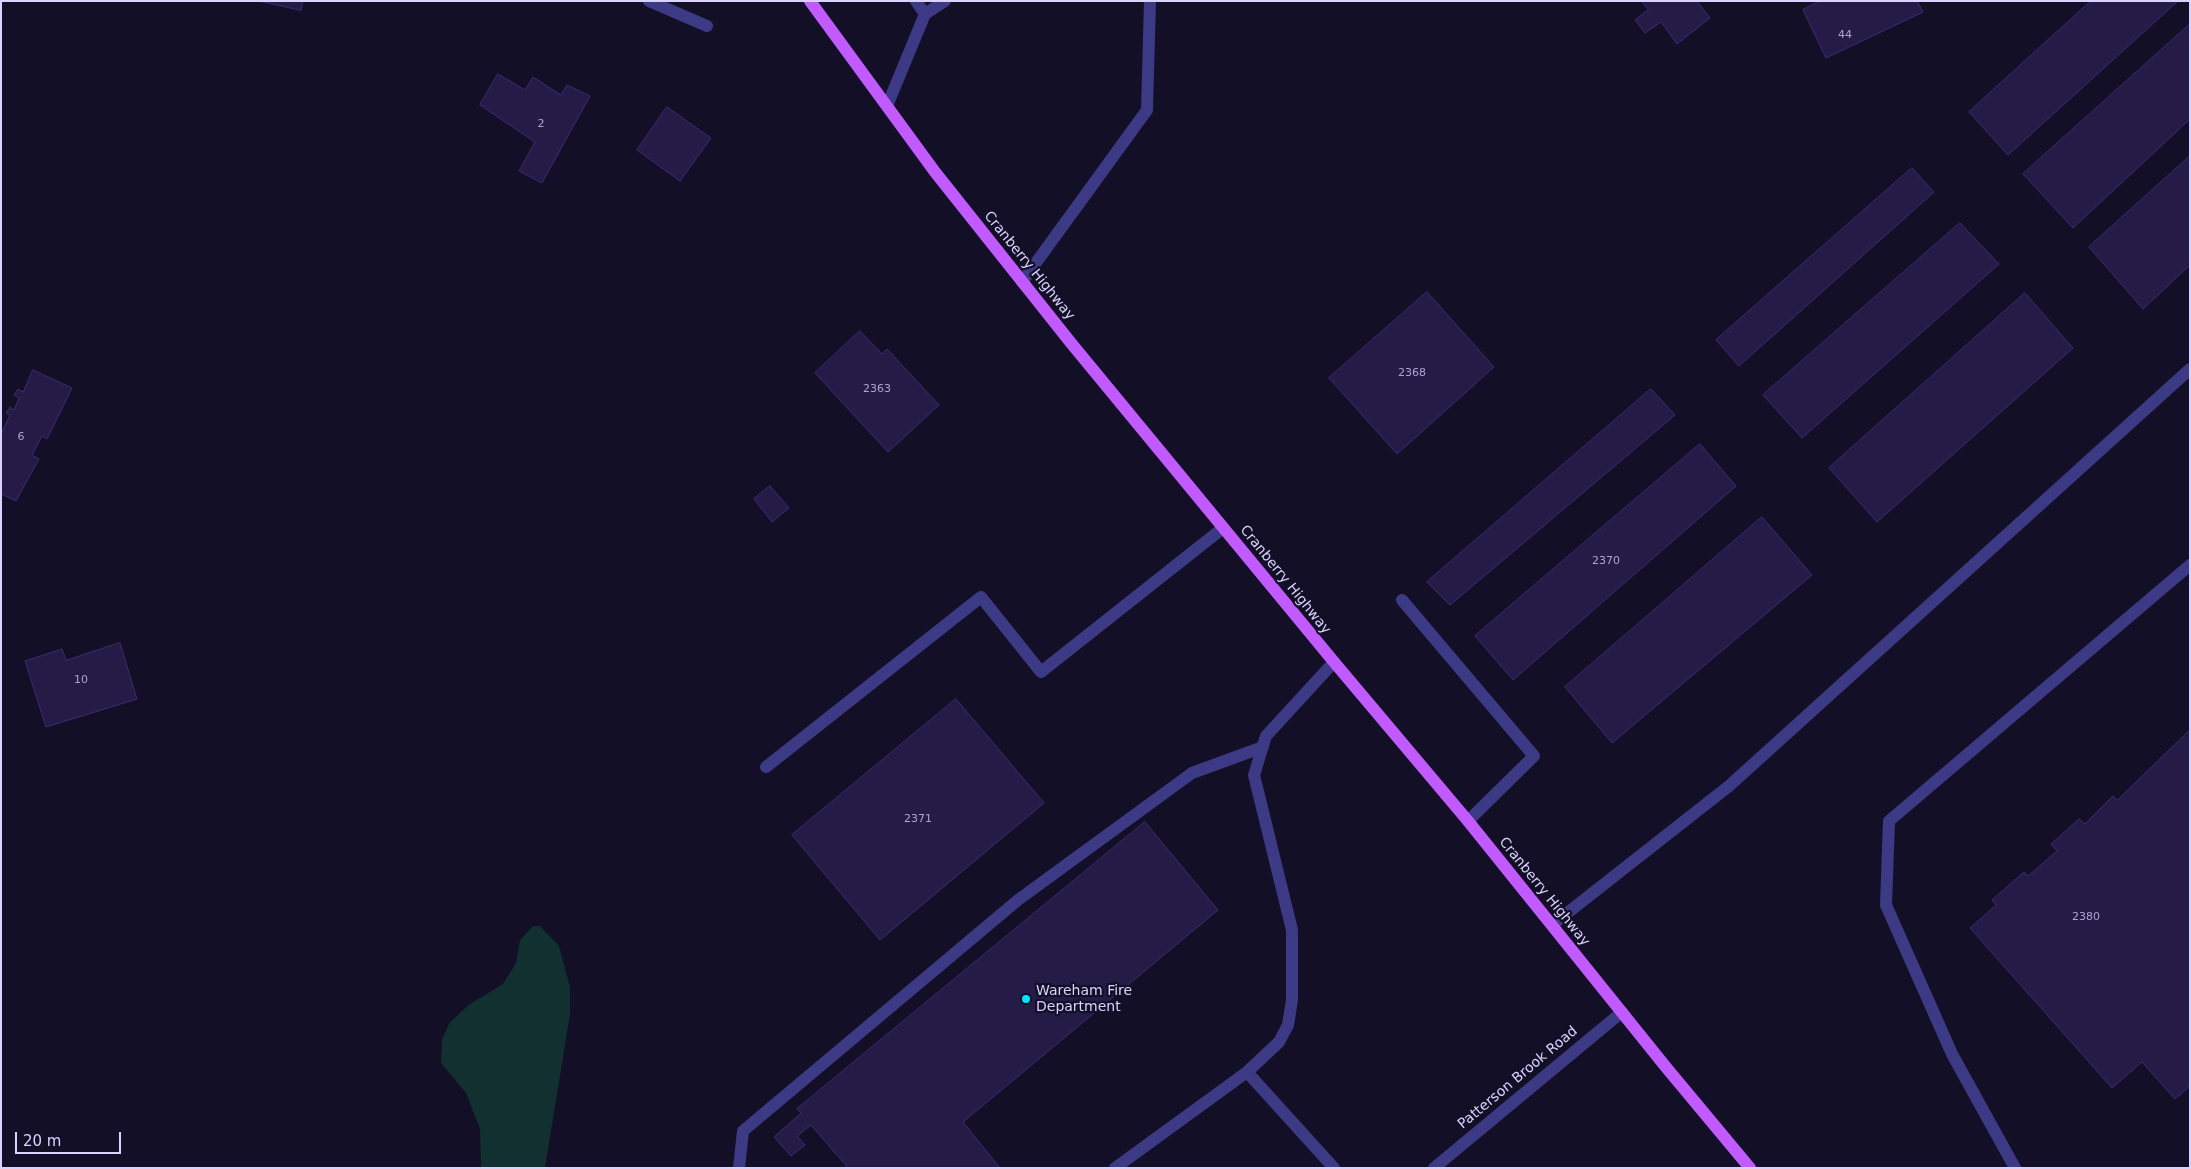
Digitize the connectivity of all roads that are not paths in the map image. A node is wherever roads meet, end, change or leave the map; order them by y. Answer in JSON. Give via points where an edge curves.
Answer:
{"nodes":[{"id":1,"x":649,"y":1,"type":"edge"},
{"id":2,"x":810,"y":1,"type":"edge"},
{"id":3,"x":916,"y":1,"type":"edge"},
{"id":4,"x":945,"y":1,"type":"edge"},
{"id":5,"x":1150,"y":1,"type":"edge"},
{"id":6,"x":925,"y":14,"type":"junction"},
{"id":7,"x":707,"y":26,"type":"dead end"},
{"id":8,"x":886,"y":106,"type":"junction"},
{"id":9,"x":1022,"y":282,"type":"junction"},
{"id":10,"x":2190,"y":369,"type":"edge"},
{"id":11,"x":1224,"y":528,"type":"junction"},
{"id":12,"x":2190,"y":565,"type":"edge"},
{"id":13,"x":1402,"y":600,"type":"dead end"},
{"id":14,"x":1334,"y":662,"type":"junction"},
{"id":15,"x":1263,"y":747,"type":"junction"},
{"id":16,"x":766,"y":767,"type":"dead end"},
{"id":17,"x":1468,"y":821,"type":"junction"},
{"id":18,"x":1552,"y":926,"type":"junction"},
{"id":19,"x":1622,"y":1012,"type":"junction"},
{"id":20,"x":1247,"y":1072,"type":"junction"},
{"id":21,"x":1747,"y":1167,"type":"edge"},
{"id":22,"x":739,"y":1168,"type":"edge"},
{"id":23,"x":1115,"y":1168,"type":"edge"},
{"id":24,"x":1334,"y":1168,"type":"edge"},
{"id":25,"x":1434,"y":1168,"type":"edge"},
{"id":26,"x":2016,"y":1168,"type":"edge"}],
"edges":[{"from":1,"to":7,"type":"street"},
{"from":2,"to":8,"type":"main road","name":"Cranberry Highway"},
{"from":3,"to":6,"type":"street"},
{"from":4,"to":6,"type":"street"},
{"from":5,"to":9,"type":"street","via":[[1147,110]]},
{"from":6,"to":8,"type":"street"},
{"from":8,"to":9,"type":"main road","name":"Cranberry Highway"},
{"from":9,"to":11,"type":"main road","name":"Cranberry Highway"},
{"from":10,"to":18,"type":"street","via":[[1729,786]]},
{"from":11,"to":14,"type":"main road","name":"Cranberry Highway"},
{"from":11,"to":16,"type":"street","via":[[1041,672],[981,597]]},
{"from":12,"to":26,"type":"street","via":[[1889,821],[1886,905],[1952,1054]]},
{"from":13,"to":17,"type":"street","via":[[1534,756]]},
{"from":14,"to":15,"type":"street","via":[[1266,736]]},
{"from":14,"to":17,"type":"main road","name":"Cranberry Highway"},
{"from":15,"to":20,"type":"street","via":[[1254,775],[1292,930],[1292,1000],[1288,1025],[1279,1042]]},
{"from":15,"to":22,"type":"street","via":[[1192,773],[1018,900],[743,1131]]},
{"from":17,"to":18,"type":"main road","name":"Cranberry Highway"},
{"from":18,"to":19,"type":"main road","name":"Cranberry Highway"},
{"from":19,"to":21,"type":"main road","name":"Cranberry Highway"},
{"from":19,"to":25,"type":"street","name":"Patterson Brook Road"},
{"from":20,"to":23,"type":"street"},
{"from":20,"to":24,"type":"street"}]}
